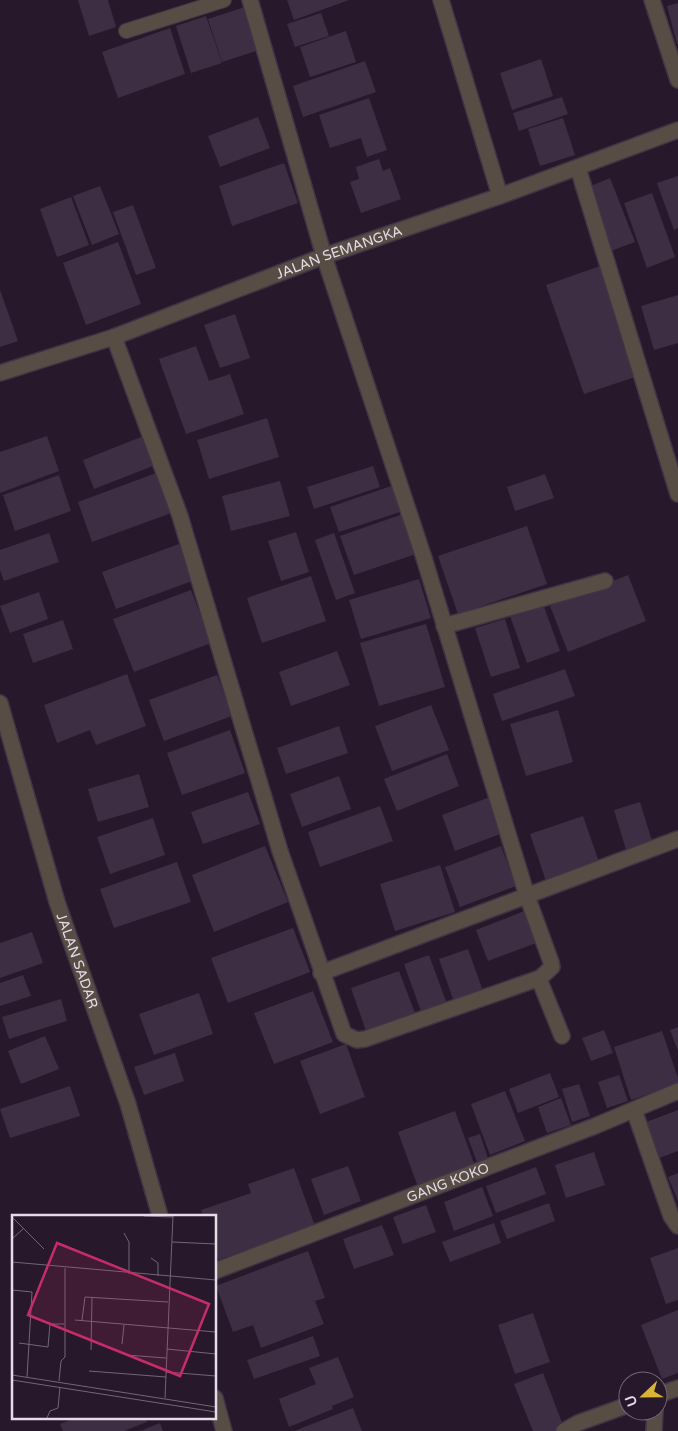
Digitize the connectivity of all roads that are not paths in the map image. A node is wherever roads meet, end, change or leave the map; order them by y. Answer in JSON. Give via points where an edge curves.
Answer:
{"nodes":[{"id":1,"x":224,"y":0,"type":"edge"},
{"id":2,"x":250,"y":0,"type":"edge"},
{"id":3,"x":441,"y":0,"type":"edge"},
{"id":4,"x":652,"y":0,"type":"edge"},
{"id":5,"x":126,"y":31,"type":"dead end"},
{"id":6,"x":678,"y":80,"type":"edge"},
{"id":7,"x":678,"y":130,"type":"edge"},
{"id":8,"x":578,"y":168,"type":"junction"},
{"id":9,"x":500,"y":196,"type":"junction"},
{"id":10,"x":324,"y":256,"type":"junction"},
{"id":11,"x":114,"y":336,"type":"junction"},
{"id":12,"x":0,"y":373,"type":"edge"},
{"id":13,"x":678,"y":494,"type":"edge"},
{"id":14,"x":605,"y":581,"type":"dead end"},
{"id":15,"x":444,"y":626,"type":"junction"},
{"id":16,"x":0,"y":703,"type":"edge"},
{"id":17,"x":7,"y":749,"type":"edge"},
{"id":18,"x":678,"y":839,"type":"edge"},
{"id":19,"x":527,"y":896,"type":"junction"},
{"id":20,"x":322,"y":973,"type":"junction"},
{"id":21,"x":540,"y":978,"type":"junction"},
{"id":22,"x":562,"y":1036,"type":"dead end"},
{"id":23,"x":678,"y":1091,"type":"edge"},
{"id":24,"x":634,"y":1110,"type":"junction"},
{"id":25,"x":160,"y":1215,"type":"edge"},
{"id":26,"x":678,"y":1226,"type":"edge"},
{"id":27,"x":216,"y":1271,"type":"edge"},
{"id":28,"x":216,"y":1402,"type":"edge"},
{"id":29,"x":618,"y":1409,"type":"edge"},
{"id":30,"x":224,"y":1431,"type":"edge"},
{"id":31,"x":564,"y":1431,"type":"edge"}],
"edges":[{"from":1,"to":5,"type":"lane"},
{"from":2,"to":10,"type":"street"},
{"from":3,"to":9,"type":"street"},
{"from":4,"to":6,"type":"street"},
{"from":7,"to":8,"type":"street","name":"JALAN SEMANGKA"},
{"from":8,"to":9,"type":"street","name":"JALAN SEMANGKA"},
{"from":8,"to":13,"type":"street"},
{"from":9,"to":10,"type":"street","name":"JALAN SEMANGKA"},
{"from":10,"to":11,"type":"street","name":"JALAN SEMANGKA"},
{"from":10,"to":15,"type":"street"},
{"from":11,"to":12,"type":"street","name":"JALAN SEMANGKA"},
{"from":11,"to":20,"type":"street","via":[[180,516],[280,851]]},
{"from":14,"to":15,"type":"street"},
{"from":15,"to":19,"type":"street"},
{"from":16,"to":17,"type":"street","name":"JALAN SADAR"},
{"from":17,"to":25,"type":"street","name":"JALAN SADAR","via":[[128,1104]]},
{"from":18,"to":19,"type":"street"},
{"from":19,"to":20,"type":"street"},
{"from":19,"to":21,"type":"street","via":[[552,967]]},
{"from":20,"to":21,"type":"street","via":[[340,1028],[357,1040]]},
{"from":21,"to":22,"type":"street"},
{"from":23,"to":24,"type":"street","name":"GANG KOKO"},
{"from":24,"to":26,"type":"street","via":[[671,1216]]},
{"from":24,"to":27,"type":"street","name":"GANG KOKO"},
{"from":28,"to":30,"type":"street"},
{"from":29,"to":31,"type":"street"}]}
